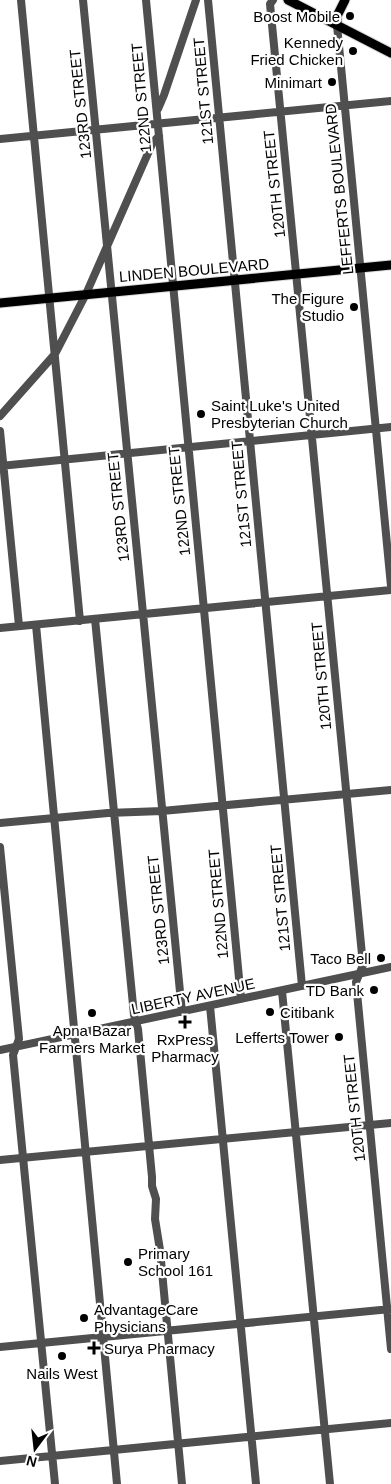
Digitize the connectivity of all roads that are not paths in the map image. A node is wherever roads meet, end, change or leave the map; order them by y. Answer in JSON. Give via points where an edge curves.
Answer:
{"nodes":[{"id":1,"x":21,"y":0,"type":"edge"},
{"id":2,"x":83,"y":0,"type":"edge"},
{"id":3,"x":146,"y":0,"type":"edge"},
{"id":4,"x":273,"y":0,"type":"edge"},
{"id":5,"x":288,"y":0,"type":"edge"},
{"id":6,"x":346,"y":0,"type":"edge"},
{"id":7,"x":209,"y":2,"type":"edge"},
{"id":8,"x":195,"y":3,"type":"edge"},
{"id":9,"x":337,"y":25,"type":"junction"},
{"id":10,"x":391,"y":53,"type":"edge"},
{"id":11,"x":391,"y":102,"type":"edge"},
{"id":12,"x":345,"y":106,"type":"junction"},
{"id":13,"x":157,"y":111,"type":"junction"},
{"id":14,"x":281,"y":112,"type":"junction"},
{"id":15,"x":219,"y":118,"type":"junction"},
{"id":16,"x":157,"y":124,"type":"junction"},
{"id":17,"x":96,"y":130,"type":"junction"},
{"id":18,"x":34,"y":136,"type":"junction"},
{"id":19,"x":159,"y":136,"type":"junction"},
{"id":20,"x":0,"y":139,"type":"edge"},
{"id":21,"x":108,"y":247,"type":"junction"},
{"id":22,"x":391,"y":265,"type":"edge"},
{"id":23,"x":361,"y":268,"type":"junction"},
{"id":24,"x":297,"y":274,"type":"junction"},
{"id":25,"x":235,"y":280,"type":"junction"},
{"id":26,"x":173,"y":286,"type":"junction"},
{"id":27,"x":111,"y":292,"type":"junction"},
{"id":28,"x":86,"y":294,"type":"junction"},
{"id":29,"x":50,"y":298,"type":"junction"},
{"id":30,"x":0,"y":303,"type":"edge"},
{"id":31,"x":55,"y":354,"type":"junction"},
{"id":32,"x":0,"y":416,"type":"edge"},
{"id":33,"x":391,"y":428,"type":"edge"},
{"id":34,"x":376,"y":429,"type":"junction"},
{"id":35,"x":0,"y":431,"type":"edge"},
{"id":36,"x":312,"y":435,"type":"junction"},
{"id":37,"x":250,"y":441,"type":"junction"},
{"id":38,"x":188,"y":447,"type":"junction"},
{"id":39,"x":127,"y":453,"type":"junction"},
{"id":40,"x":66,"y":459,"type":"junction"},
{"id":41,"x":2,"y":466,"type":"edge"},
{"id":42,"x":391,"y":586,"type":"edge"},
{"id":43,"x":391,"y":590,"type":"edge"},
{"id":44,"x":328,"y":596,"type":"junction"},
{"id":45,"x":266,"y":602,"type":"junction"},
{"id":46,"x":204,"y":608,"type":"junction"},
{"id":47,"x":143,"y":614,"type":"junction"},
{"id":48,"x":95,"y":620,"type":"junction"},
{"id":49,"x":80,"y":621,"type":"junction"},
{"id":50,"x":36,"y":625,"type":"junction"},
{"id":51,"x":19,"y":626,"type":"junction"},
{"id":52,"x":0,"y":628,"type":"edge"},
{"id":53,"x":391,"y":790,"type":"edge"},
{"id":54,"x":346,"y":794,"type":"junction"},
{"id":55,"x":284,"y":800,"type":"junction"},
{"id":56,"x":223,"y":806,"type":"junction"},
{"id":57,"x":162,"y":812,"type":"junction"},
{"id":58,"x":114,"y":813,"type":"junction"},
{"id":59,"x":54,"y":818,"type":"junction"},
{"id":60,"x":0,"y":823,"type":"edge"},
{"id":61,"x":0,"y":847,"type":"edge"},
{"id":62,"x":391,"y":967,"type":"edge"},
{"id":63,"x":359,"y":974,"type":"junction"},
{"id":64,"x":302,"y":986,"type":"junction"},
{"id":65,"x":282,"y":991,"type":"junction"},
{"id":66,"x":241,"y":999,"type":"junction"},
{"id":67,"x":210,"y":1006,"type":"junction"},
{"id":68,"x":182,"y":1012,"type":"junction"},
{"id":69,"x":136,"y":1022,"type":"junction"},
{"id":70,"x":75,"y":1035,"type":"junction"},
{"id":71,"x":16,"y":1047,"type":"junction"},
{"id":72,"x":0,"y":1050,"type":"edge"},
{"id":73,"x":391,"y":1122,"type":"edge"},
{"id":74,"x":370,"y":1124,"type":"junction"},
{"id":75,"x":296,"y":1132,"type":"junction"},
{"id":76,"x":223,"y":1139,"type":"junction"},
{"id":77,"x":150,"y":1146,"type":"junction"},
{"id":78,"x":85,"y":1152,"type":"junction"},
{"id":79,"x":24,"y":1158,"type":"junction"},
{"id":80,"x":0,"y":1160,"type":"edge"},
{"id":81,"x":389,"y":1309,"type":"edge"},
{"id":82,"x":314,"y":1317,"type":"junction"},
{"id":83,"x":240,"y":1324,"type":"junction"},
{"id":84,"x":167,"y":1331,"type":"junction"},
{"id":85,"x":103,"y":1337,"type":"junction"},
{"id":86,"x":41,"y":1343,"type":"junction"},
{"id":87,"x":0,"y":1346,"type":"edge"},
{"id":88,"x":391,"y":1349,"type":"edge"},
{"id":89,"x":391,"y":1423,"type":"edge"},
{"id":90,"x":324,"y":1430,"type":"junction"},
{"id":91,"x":252,"y":1436,"type":"junction"},
{"id":92,"x":178,"y":1444,"type":"junction"},
{"id":93,"x":114,"y":1450,"type":"junction"},
{"id":94,"x":52,"y":1456,"type":"junction"},
{"id":95,"x":0,"y":1461,"type":"edge"},
{"id":96,"x":55,"y":1484,"type":"edge"},
{"id":97,"x":117,"y":1484,"type":"edge"},
{"id":98,"x":182,"y":1484,"type":"edge"},
{"id":99,"x":256,"y":1484,"type":"edge"},
{"id":100,"x":330,"y":1484,"type":"edge"}],
"edges":[{"from":1,"to":18,"type":"street"},
{"from":2,"to":17,"type":"street","name":"123RD STREET"},
{"from":3,"to":13,"type":"street","name":"122ND STREET"},
{"from":4,"to":14,"type":"street","name":"120TH STREET","via":[[270,4]]},
{"from":5,"to":9,"type":"main road"},
{"from":6,"to":9,"type":"main road","name":"LEFFERTS BOULEVARD","via":[[337,16]]},
{"from":7,"to":8,"type":"street"},
{"from":7,"to":15,"type":"street","name":"121ST STREET"},
{"from":8,"to":13,"type":"street"},
{"from":9,"to":10,"type":"main road"},
{"from":9,"to":12,"type":"street","name":"LEFFERTS BOULEVARD"},
{"from":11,"to":12,"type":"street"},
{"from":12,"to":14,"type":"street"},
{"from":12,"to":23,"type":"street","name":"LEFFERTS BOULEVARD"},
{"from":13,"to":16,"type":"street","name":"122ND STREET"},
{"from":14,"to":15,"type":"street"},
{"from":14,"to":24,"type":"street","name":"120TH STREET"},
{"from":15,"to":16,"type":"street"},
{"from":15,"to":25,"type":"street","name":"121ST STREET"},
{"from":16,"to":17,"type":"street"},
{"from":16,"to":19,"type":"street","name":"122ND STREET"},
{"from":17,"to":18,"type":"street"},
{"from":17,"to":21,"type":"street","name":"123RD STREET"},
{"from":18,"to":20,"type":"street"},
{"from":18,"to":29,"type":"street"},
{"from":19,"to":21,"type":"street","via":[[153,142]]},
{"from":19,"to":26,"type":"street","name":"122ND STREET"},
{"from":21,"to":27,"type":"street","name":"123RD STREET"},
{"from":21,"to":28,"type":"street"},
{"from":22,"to":23,"type":"main road","name":"LINDEN BOULEVARD"},
{"from":23,"to":24,"type":"main road","name":"LINDEN BOULEVARD"},
{"from":23,"to":34,"type":"street","name":"LEFFERTS BOULEVARD"},
{"from":24,"to":25,"type":"main road","name":"LINDEN BOULEVARD"},
{"from":24,"to":36,"type":"street","name":"120TH STREET"},
{"from":25,"to":26,"type":"main road","name":"LINDEN BOULEVARD"},
{"from":25,"to":37,"type":"street","name":"121ST STREET"},
{"from":26,"to":27,"type":"main road","name":"LINDEN BOULEVARD"},
{"from":26,"to":38,"type":"street","name":"122ND STREET"},
{"from":27,"to":28,"type":"main road","name":"LINDEN BOULEVARD"},
{"from":27,"to":39,"type":"street","name":"123RD STREET"},
{"from":28,"to":29,"type":"main road","name":"LINDEN BOULEVARD"},
{"from":28,"to":31,"type":"street"},
{"from":29,"to":30,"type":"main road","name":"LINDEN BOULEVARD"},
{"from":29,"to":31,"type":"street"},
{"from":31,"to":32,"type":"street"},
{"from":31,"to":40,"type":"street"},
{"from":33,"to":34,"type":"street"},
{"from":34,"to":36,"type":"street"},
{"from":34,"to":42,"type":"street","name":"LEFFERTS BOULEVARD"},
{"from":35,"to":41,"type":"street"},
{"from":36,"to":37,"type":"street"},
{"from":36,"to":44,"type":"street","name":"120TH STREET"},
{"from":37,"to":38,"type":"street"},
{"from":37,"to":45,"type":"street","name":"121ST STREET"},
{"from":38,"to":39,"type":"street"},
{"from":38,"to":46,"type":"street","name":"122ND STREET"},
{"from":39,"to":40,"type":"street"},
{"from":39,"to":47,"type":"street","name":"123RD STREET"},
{"from":40,"to":41,"type":"street"},
{"from":40,"to":49,"type":"street"},
{"from":41,"to":51,"type":"street"},
{"from":43,"to":44,"type":"street"},
{"from":44,"to":45,"type":"street"},
{"from":44,"to":54,"type":"street","name":"120TH STREET"},
{"from":45,"to":46,"type":"street"},
{"from":45,"to":55,"type":"street","name":"121ST STREET"},
{"from":46,"to":47,"type":"street"},
{"from":46,"to":56,"type":"street","name":"122ND STREET"},
{"from":47,"to":48,"type":"street"},
{"from":47,"to":57,"type":"street","name":"123RD STREET"},
{"from":48,"to":49,"type":"street"},
{"from":48,"to":58,"type":"street"},
{"from":49,"to":50,"type":"street"},
{"from":50,"to":51,"type":"street"},
{"from":50,"to":59,"type":"street"},
{"from":51,"to":52,"type":"street"},
{"from":53,"to":54,"type":"street"},
{"from":54,"to":55,"type":"street"},
{"from":54,"to":63,"type":"street","name":"120TH STREET","via":[[363,965]]},
{"from":55,"to":56,"type":"street"},
{"from":55,"to":64,"type":"street","name":"121ST STREET"},
{"from":56,"to":57,"type":"street"},
{"from":56,"to":66,"type":"street","name":"122ND STREET"},
{"from":57,"to":58,"type":"street"},
{"from":57,"to":68,"type":"street","name":"123RD STREET"},
{"from":58,"to":59,"type":"street"},
{"from":58,"to":69,"type":"street"},
{"from":59,"to":60,"type":"street"},
{"from":59,"to":70,"type":"street"},
{"from":61,"to":71,"type":"street","via":[[19,1039]]},
{"from":62,"to":63,"type":"street","name":"LIBERTY AVENUE"},
{"from":63,"to":64,"type":"street","name":"LIBERTY AVENUE"},
{"from":63,"to":74,"type":"street","name":"120TH STREET","via":[[356,982]]},
{"from":64,"to":65,"type":"street","name":"LIBERTY AVENUE"},
{"from":65,"to":66,"type":"street","name":"LIBERTY AVENUE"},
{"from":65,"to":75,"type":"street"},
{"from":66,"to":67,"type":"street","name":"LIBERTY AVENUE"},
{"from":67,"to":68,"type":"street","name":"LIBERTY AVENUE"},
{"from":67,"to":76,"type":"street"},
{"from":68,"to":69,"type":"street","name":"LIBERTY AVENUE"},
{"from":69,"to":70,"type":"street","name":"LIBERTY AVENUE"},
{"from":69,"to":77,"type":"street"},
{"from":70,"to":71,"type":"street","name":"LIBERTY AVENUE"},
{"from":70,"to":78,"type":"street"},
{"from":71,"to":72,"type":"street","name":"LIBERTY AVENUE"},
{"from":71,"to":79,"type":"street","via":[[13,1055]]},
{"from":73,"to":74,"type":"street"},
{"from":74,"to":75,"type":"street"},
{"from":74,"to":81,"type":"street","name":"120TH STREET"},
{"from":75,"to":76,"type":"street"},
{"from":75,"to":82,"type":"street"},
{"from":76,"to":77,"type":"street"},
{"from":76,"to":83,"type":"street"},
{"from":77,"to":78,"type":"street"},
{"from":77,"to":84,"type":"street"},
{"from":78,"to":79,"type":"street"},
{"from":78,"to":85,"type":"street"},
{"from":79,"to":80,"type":"street"},
{"from":79,"to":86,"type":"street"},
{"from":81,"to":82,"type":"street"},
{"from":81,"to":88,"type":"street","name":"120TH STREET"},
{"from":82,"to":83,"type":"street"},
{"from":82,"to":90,"type":"street"},
{"from":83,"to":84,"type":"street"},
{"from":83,"to":91,"type":"street"},
{"from":84,"to":85,"type":"street"},
{"from":84,"to":92,"type":"street"},
{"from":85,"to":86,"type":"street"},
{"from":85,"to":93,"type":"street"},
{"from":86,"to":87,"type":"street"},
{"from":86,"to":94,"type":"street"},
{"from":89,"to":90,"type":"street"},
{"from":90,"to":91,"type":"street"},
{"from":90,"to":100,"type":"street"},
{"from":91,"to":92,"type":"street"},
{"from":91,"to":99,"type":"street"},
{"from":92,"to":93,"type":"street"},
{"from":92,"to":98,"type":"street"},
{"from":93,"to":94,"type":"street"},
{"from":93,"to":97,"type":"street"},
{"from":94,"to":95,"type":"street"},
{"from":94,"to":96,"type":"street"}]}
